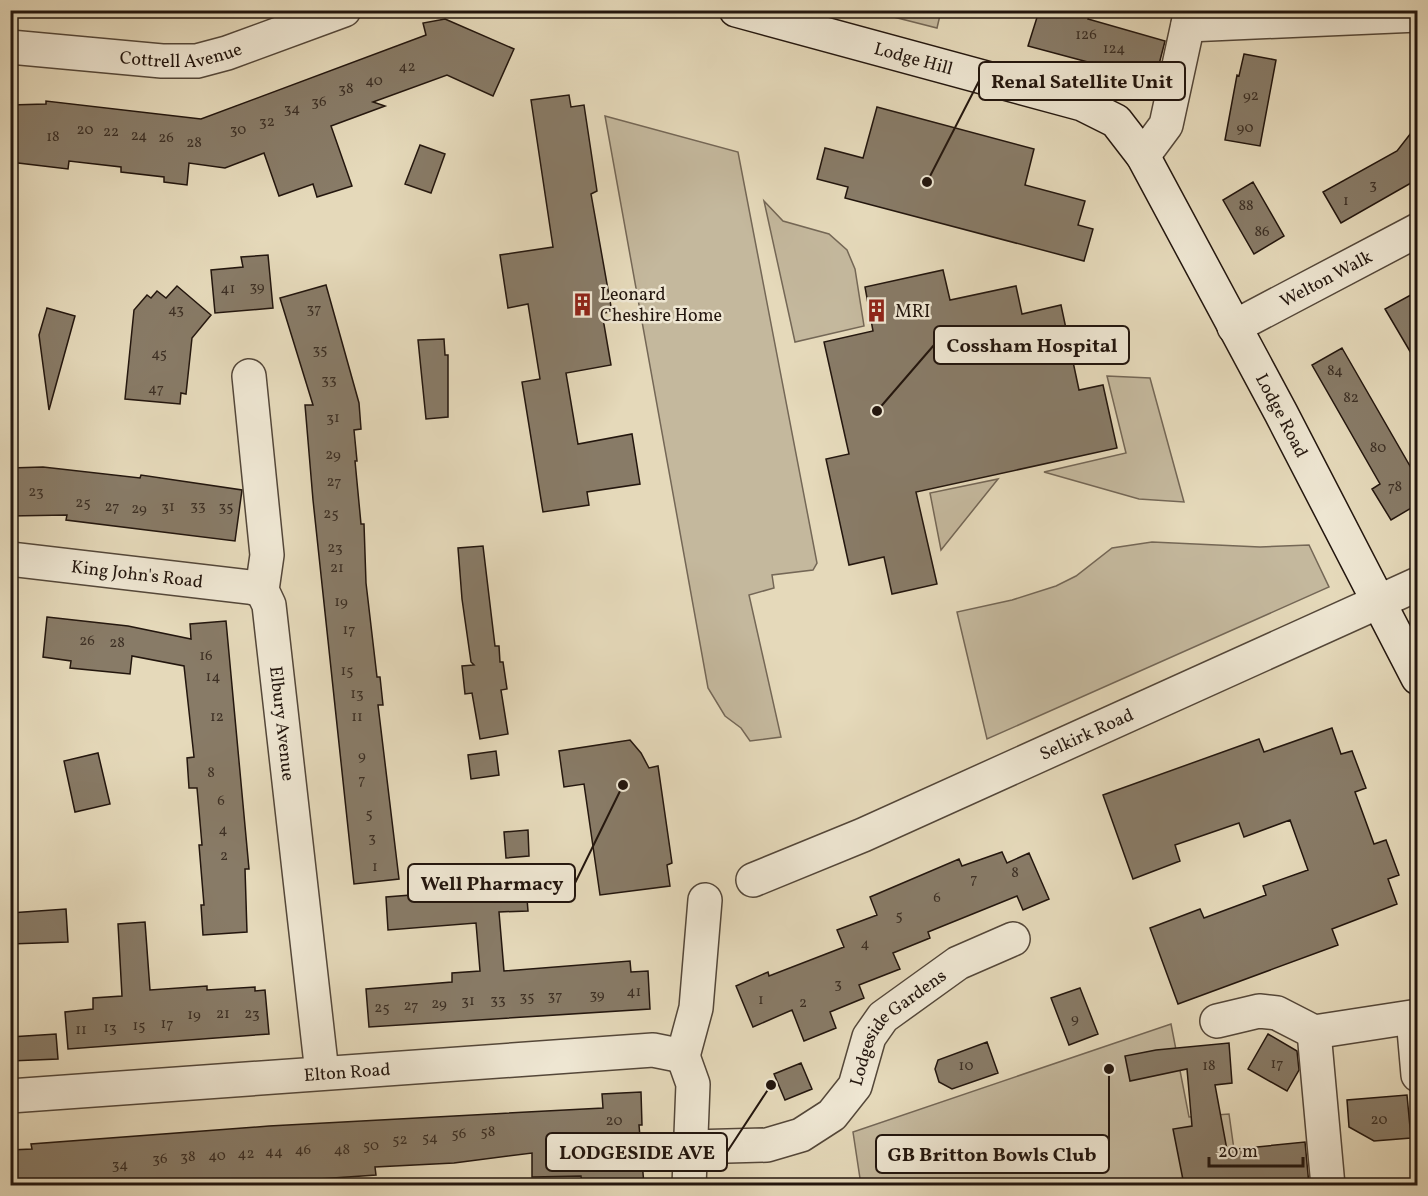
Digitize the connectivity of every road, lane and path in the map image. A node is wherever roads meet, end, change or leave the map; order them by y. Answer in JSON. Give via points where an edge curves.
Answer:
{"nodes":[{"id":1,"x":344,"y":10,"type":"edge"},
{"id":2,"x":736,"y":10,"type":"edge"},
{"id":3,"x":1418,"y":15,"type":"edge"},
{"id":4,"x":1189,"y":18,"type":"edge"},
{"id":5,"x":10,"y":47,"type":"edge"},
{"id":6,"x":1143,"y":156,"type":"junction"},
{"id":7,"x":1418,"y":230,"type":"edge"},
{"id":8,"x":1234,"y":327,"type":"junction"},
{"id":9,"x":249,"y":376,"type":"dead end"},
{"id":10,"x":10,"y":559,"type":"edge"},
{"id":11,"x":1418,"y":584,"type":"edge"},
{"id":12,"x":262,"y":590,"type":"junction"},
{"id":13,"x":1377,"y":600,"type":"junction"},
{"id":14,"x":1418,"y":678,"type":"edge"},
{"id":15,"x":753,"y":880,"type":"dead end"},
{"id":16,"x":705,"y":900,"type":"dead end"},
{"id":17,"x":1013,"y":939,"type":"dead end"},
{"id":18,"x":1415,"y":1017,"type":"edge"},
{"id":19,"x":1217,"y":1021,"type":"dead end"},
{"id":20,"x":1314,"y":1032,"type":"junction"},
{"id":21,"x":683,"y":1056,"type":"junction"},
{"id":22,"x":322,"y":1073,"type":"junction"},
{"id":23,"x":1418,"y":1075,"type":"edge"},
{"id":24,"x":10,"y":1096,"type":"edge"},
{"id":25,"x":691,"y":1146,"type":"junction"},
{"id":26,"x":689,"y":1185,"type":"edge"},
{"id":27,"x":1328,"y":1185,"type":"edge"}],
"edges":[{"from":1,"to":5,"type":"street","name":"Cottrell Avenue","via":[[197,61]]},
{"from":2,"to":6,"type":"street","name":"Lodge Hill","via":[[1082,104],[1116,121]]},
{"from":3,"to":4,"type":"street"},
{"from":4,"to":6,"type":"street","via":[[1166,124]]},
{"from":6,"to":8,"type":"street","name":"Lodge Road"},
{"from":7,"to":8,"type":"street","name":"Welton Walk"},
{"from":8,"to":13,"type":"street","name":"Lodge Road"},
{"from":9,"to":12,"type":"street","name":"Elbury Avenue","via":[[267,555]]},
{"from":10,"to":12,"type":"street","name":"King John's Road"},
{"from":11,"to":13,"type":"street","name":"Selkirk Road"},
{"from":12,"to":22,"type":"street","name":"Elbury Avenue","via":[[269,605]]},
{"from":13,"to":14,"type":"street","name":"Lodge Road"},
{"from":13,"to":15,"type":"street","name":"Selkirk Road","via":[[884,825]]},
{"from":16,"to":21,"type":"street","via":[[696,1008]]},
{"from":17,"to":25,"type":"street","name":"Lodgeside Gardens","via":[[958,963],[883,1017],[869,1037],[855,1086],[832,1115],[801,1135],[767,1145]]},
{"from":18,"to":20,"type":"street"},
{"from":18,"to":23,"type":"street"},
{"from":19,"to":20,"type":"street","via":[[1259,1011],[1277,1013]]},
{"from":20,"to":27,"type":"street"},
{"from":21,"to":22,"type":"street","name":"Elton Road","via":[[653,1050]]},
{"from":21,"to":25,"type":"street","via":[[693,1084]]},
{"from":22,"to":24,"type":"street","name":"Elton Road"},
{"from":25,"to":26,"type":"street"}]}
